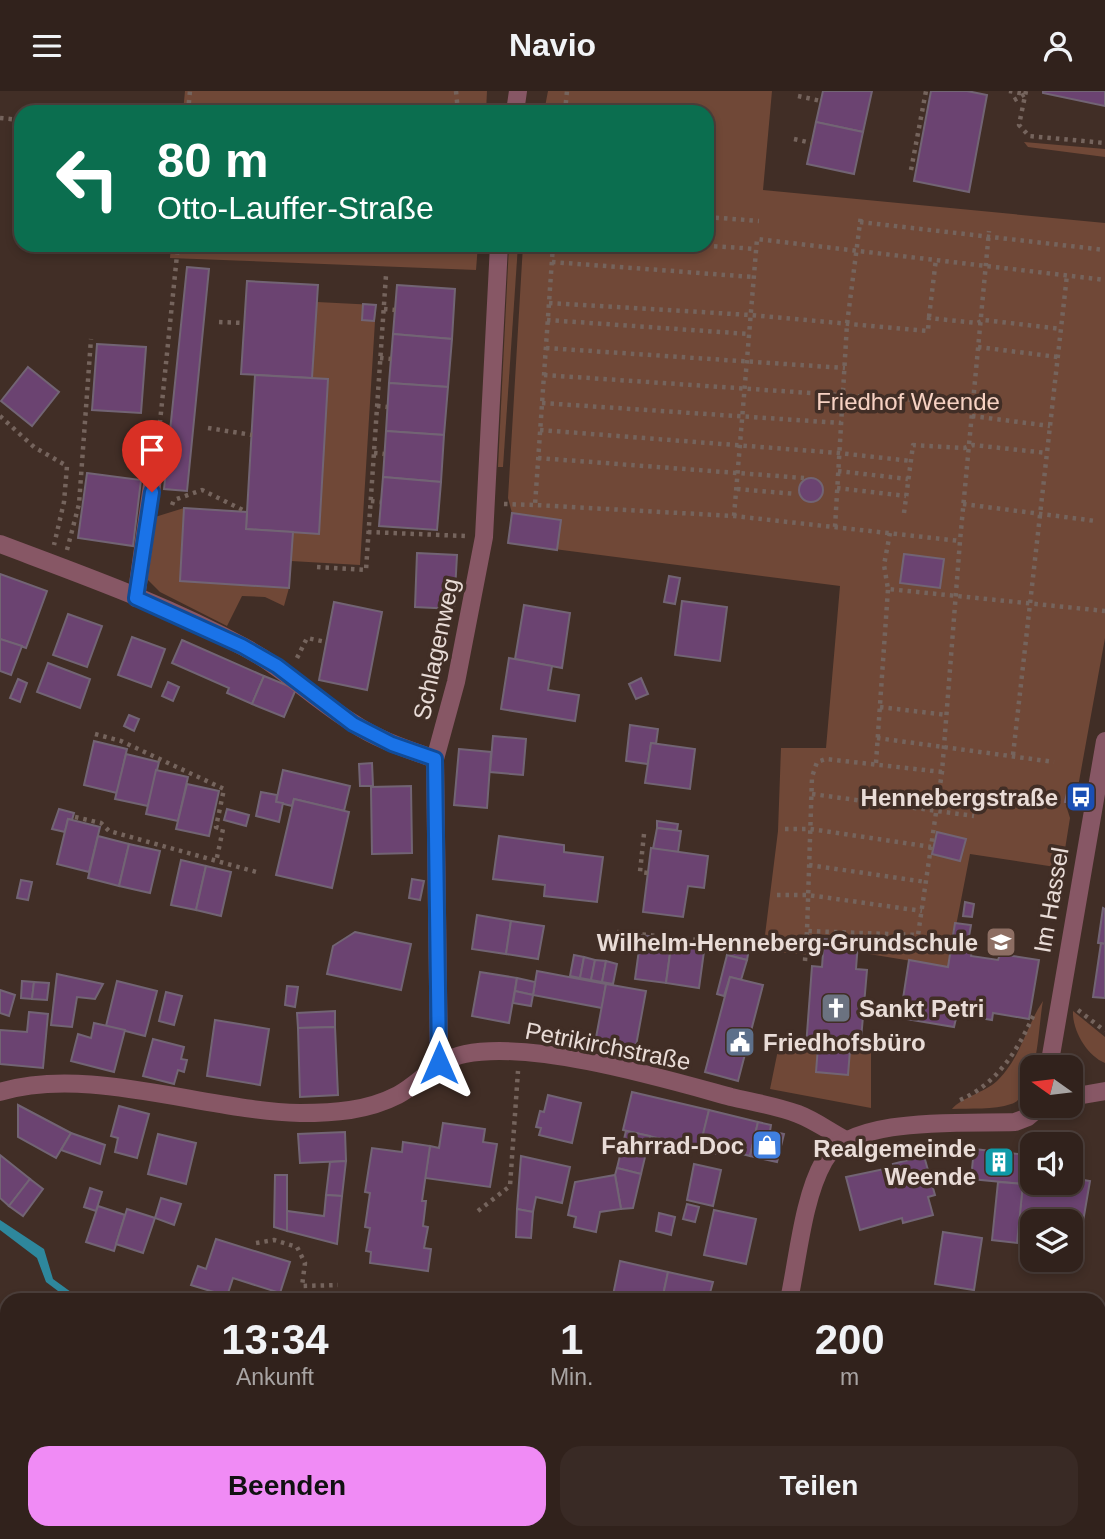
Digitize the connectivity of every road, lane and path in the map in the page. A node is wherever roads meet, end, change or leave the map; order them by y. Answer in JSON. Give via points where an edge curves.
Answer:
{"nodes":[{"id":1,"x":926,"y":91,"type":"edge"},
{"id":2,"x":1009,"y":91,"type":"edge"},
{"id":3,"x":1025,"y":92,"type":"edge"},
{"id":4,"x":798,"y":96,"type":"dead end"},
{"id":5,"x":821,"y":101,"type":"dead end"},
{"id":6,"x":1011,"y":102,"type":"dead end"},
{"id":7,"x":794,"y":139,"type":"dead end"},
{"id":8,"x":812,"y":143,"type":"dead end"},
{"id":9,"x":1105,"y":143,"type":"edge"},
{"id":10,"x":911,"y":170,"type":"dead end"},
{"id":11,"x":861,"y":215,"type":"dead end"},
{"id":12,"x":714,"y":218,"type":"edge"},
{"id":13,"x":759,"y":221,"type":"dead end"},
{"id":14,"x":860,"y":222,"type":"junction"},
{"id":15,"x":989,"y":231,"type":"dead end"},
{"id":16,"x":989,"y":238,"type":"junction"},
{"id":17,"x":714,"y":246,"type":"edge"},
{"id":18,"x":756,"y":249,"type":"junction"},
{"id":19,"x":857,"y":250,"type":"junction"},
{"id":20,"x":1105,"y":250,"type":"edge"},
{"id":21,"x":177,"y":252,"type":"edge"},
{"id":22,"x":499,"y":252,"type":"edge"},
{"id":23,"x":553,"y":252,"type":"edge"},
{"id":24,"x":936,"y":259,"type":"junction"},
{"id":25,"x":552,"y":262,"type":"junction"},
{"id":26,"x":986,"y":265,"type":"junction"},
{"id":27,"x":386,"y":275,"type":"dead end"},
{"id":28,"x":1067,"y":275,"type":"junction"},
{"id":29,"x":754,"y":277,"type":"junction"},
{"id":30,"x":1105,"y":280,"type":"edge"},
{"id":31,"x":549,"y":303,"type":"junction"},
{"id":32,"x":384,"y":309,"type":"junction"},
{"id":33,"x":395,"y":310,"type":"dead end"},
{"id":34,"x":750,"y":314,"type":"junction"},
{"id":35,"x":929,"y":318,"type":"junction"},
{"id":36,"x":547,"y":320,"type":"junction"},
{"id":37,"x":981,"y":321,"type":"junction"},
{"id":38,"x":219,"y":322,"type":"dead end"},
{"id":39,"x":244,"y":323,"type":"dead end"},
{"id":40,"x":847,"y":324,"type":"junction"},
{"id":41,"x":1061,"y":330,"type":"junction"},
{"id":42,"x":749,"y":334,"type":"junction"},
{"id":43,"x":91,"y":339,"type":"dead end"},
{"id":44,"x":978,"y":347,"type":"junction"},
{"id":45,"x":546,"y":348,"type":"junction"},
{"id":46,"x":1058,"y":357,"type":"junction"},
{"id":47,"x":380,"y":358,"type":"junction"},
{"id":48,"x":391,"y":359,"type":"dead end"},
{"id":49,"x":747,"y":361,"type":"junction"},
{"id":50,"x":845,"y":368,"type":"junction"},
{"id":51,"x":544,"y":375,"type":"junction"},
{"id":52,"x":745,"y":388,"type":"junction"},
{"id":53,"x":843,"y":396,"type":"junction"},
{"id":54,"x":542,"y":403,"type":"junction"},
{"id":55,"x":973,"y":404,"type":"junction"},
{"id":56,"x":377,"y":406,"type":"junction"},
{"id":57,"x":387,"y":407,"type":"dead end"},
{"id":58,"x":0,"y":416,"type":"edge"},
{"id":59,"x":972,"y":416,"type":"junction"},
{"id":60,"x":742,"y":417,"type":"junction"},
{"id":61,"x":841,"y":423,"type":"junction"},
{"id":62,"x":1050,"y":426,"type":"junction"},
{"id":63,"x":208,"y":428,"type":"dead end"},
{"id":64,"x":540,"y":430,"type":"junction"},
{"id":65,"x":251,"y":435,"type":"dead end"},
{"id":66,"x":84,"y":441,"type":"junction"},
{"id":67,"x":93,"y":442,"type":"dead end"},
{"id":68,"x":740,"y":445,"type":"junction"},
{"id":69,"x":969,"y":446,"type":"junction"},
{"id":70,"x":157,"y":450,"type":"joint"},
{"id":71,"x":374,"y":453,"type":"junction"},
{"id":72,"x":839,"y":453,"type":"junction"},
{"id":73,"x":1047,"y":453,"type":"junction"},
{"id":74,"x":384,"y":454,"type":"dead end"},
{"id":75,"x":538,"y":458,"type":"junction"},
{"id":76,"x":911,"y":461,"type":"junction"},
{"id":77,"x":838,"y":471,"type":"junction"},
{"id":78,"x":738,"y":473,"type":"junction"},
{"id":79,"x":804,"y":478,"type":"dead end"},
{"id":80,"x":908,"y":479,"type":"junction"},
{"id":81,"x":837,"y":488,"type":"junction"},
{"id":82,"x":737,"y":489,"type":"junction"},
{"id":83,"x":796,"y":494,"type":"dead end"},
{"id":84,"x":906,"y":496,"type":"junction"},
{"id":85,"x":174,"y":500,"type":"dead end"},
{"id":86,"x":371,"y":501,"type":"junction"},
{"id":87,"x":380,"y":502,"type":"dead end"},
{"id":88,"x":485,"y":502,"type":"junction"},
{"id":89,"x":963,"y":504,"type":"junction"},
{"id":90,"x":535,"y":505,"type":"junction"},
{"id":91,"x":247,"y":512,"type":"dead end"},
{"id":92,"x":904,"y":513,"type":"dead end"},
{"id":93,"x":1041,"y":514,"type":"junction"},
{"id":94,"x":734,"y":516,"type":"junction"},
{"id":95,"x":1096,"y":521,"type":"dead end"},
{"id":96,"x":835,"y":527,"type":"junction"},
{"id":97,"x":368,"y":532,"type":"junction"},
{"id":98,"x":890,"y":533,"type":"junction"},
{"id":99,"x":484,"y":537,"type":"junction"},
{"id":100,"x":960,"y":541,"type":"junction"},
{"id":101,"x":0,"y":544,"type":"edge"},
{"id":102,"x":55,"y":565,"type":"junction"},
{"id":103,"x":317,"y":567,"type":"dead end"},
{"id":104,"x":888,"y":589,"type":"junction"},
{"id":105,"x":956,"y":596,"type":"junction"},
{"id":106,"x":136,"y":598,"type":"junction"},
{"id":107,"x":1031,"y":604,"type":"junction"},
{"id":108,"x":1105,"y":611,"type":"edge"},
{"id":109,"x":326,"y":642,"type":"dead end"},
{"id":110,"x":289,"y":675,"type":"junction"},
{"id":111,"x":880,"y":707,"type":"junction"},
{"id":112,"x":947,"y":715,"type":"junction"},
{"id":113,"x":95,"y":734,"type":"dead end"},
{"id":114,"x":877,"y":738,"type":"junction"},
{"id":115,"x":1105,"y":741,"type":"edge"},
{"id":116,"x":944,"y":746,"type":"junction"},
{"id":117,"x":1013,"y":755,"type":"junction"},
{"id":118,"x":435,"y":759,"type":"junction"},
{"id":119,"x":1054,"y":762,"type":"dead end"},
{"id":120,"x":876,"y":763,"type":"junction"},
{"id":121,"x":942,"y":772,"type":"junction"},
{"id":122,"x":812,"y":794,"type":"junction"},
{"id":123,"x":937,"y":812,"type":"junction"},
{"id":124,"x":974,"y":816,"type":"dead end"},
{"id":125,"x":75,"y":817,"type":"dead end"},
{"id":126,"x":785,"y":829,"type":"dead end"},
{"id":127,"x":810,"y":829,"type":"junction"},
{"id":128,"x":644,"y":834,"type":"dead end"},
{"id":129,"x":931,"y":847,"type":"junction"},
{"id":130,"x":216,"y":862,"type":"junction"},
{"id":131,"x":809,"y":865,"type":"junction"},
{"id":132,"x":260,"y":873,"type":"dead end"},
{"id":133,"x":648,"y":873,"type":"dead end"},
{"id":134,"x":926,"y":882,"type":"junction"},
{"id":135,"x":777,"y":895,"type":"dead end"},
{"id":136,"x":808,"y":895,"type":"junction"},
{"id":137,"x":922,"y":911,"type":"junction"},
{"id":138,"x":807,"y":931,"type":"junction"},
{"id":139,"x":617,"y":932,"type":"dead end"},
{"id":140,"x":719,"y":941,"type":"dead end"},
{"id":141,"x":804,"y":961,"type":"dead end"},
{"id":142,"x":1062,"y":982,"type":"junction"},
{"id":143,"x":1037,"y":1006,"type":"dead end"},
{"id":144,"x":1105,"y":1031,"type":"edge"},
{"id":145,"x":519,"y":1053,"type":"junction"},
{"id":146,"x":1051,"y":1055,"type":"edge"},
{"id":147,"x":439,"y":1063,"type":"junction"},
{"id":148,"x":1105,"y":1091,"type":"edge"},
{"id":149,"x":0,"y":1092,"type":"edge"},
{"id":150,"x":1083,"y":1095,"type":"edge"},
{"id":151,"x":1025,"y":1118,"type":"edge"},
{"id":152,"x":943,"y":1125,"type":"junction"},
{"id":153,"x":845,"y":1139,"type":"junction"},
{"id":154,"x":478,"y":1211,"type":"dead end"},
{"id":155,"x":256,"y":1243,"type":"dead end"},
{"id":156,"x":338,"y":1285,"type":"dead end"},
{"id":157,"x":791,"y":1293,"type":"edge"}],
"edges":[{"from":1,"to":10,"type":"path"},
{"from":2,"to":3,"type":"path"},
{"from":3,"to":6,"type":"path"},
{"from":3,"to":9,"type":"path","via":[[1018,125],[1028,136]]},
{"from":4,"to":5,"type":"path"},
{"from":7,"to":8,"type":"path"},
{"from":11,"to":14,"type":"path"},
{"from":12,"to":13,"type":"path"},
{"from":14,"to":16,"type":"path"},
{"from":14,"to":19,"type":"path"},
{"from":15,"to":16,"type":"path"},
{"from":16,"to":20,"type":"path"},
{"from":16,"to":26,"type":"path"},
{"from":17,"to":18,"type":"path"},
{"from":18,"to":19,"type":"path","via":[[757,239]]},
{"from":18,"to":29,"type":"path"},
{"from":19,"to":24,"type":"path"},
{"from":19,"to":40,"type":"path"},
{"from":21,"to":70,"type":"path"},
{"from":22,"to":88,"type":"street","name":"Schlagenweg"},
{"from":23,"to":25,"type":"path"},
{"from":24,"to":26,"type":"path"},
{"from":24,"to":35,"type":"path"},
{"from":25,"to":29,"type":"path"},
{"from":25,"to":31,"type":"path"},
{"from":26,"to":28,"type":"path"},
{"from":26,"to":37,"type":"path"},
{"from":27,"to":32,"type":"path"},
{"from":28,"to":30,"type":"path"},
{"from":28,"to":41,"type":"path"},
{"from":29,"to":34,"type":"path"},
{"from":31,"to":34,"type":"path"},
{"from":31,"to":36,"type":"path"},
{"from":32,"to":33,"type":"path"},
{"from":32,"to":47,"type":"path"},
{"from":34,"to":40,"type":"path"},
{"from":34,"to":42,"type":"path"},
{"from":35,"to":37,"type":"path"},
{"from":35,"to":40,"type":"path","via":[[928,331]]},
{"from":36,"to":42,"type":"path"},
{"from":36,"to":45,"type":"path"},
{"from":37,"to":41,"type":"path"},
{"from":37,"to":44,"type":"path"},
{"from":38,"to":39,"type":"path"},
{"from":40,"to":50,"type":"path"},
{"from":41,"to":46,"type":"path"},
{"from":42,"to":49,"type":"path"},
{"from":43,"to":66,"type":"path"},
{"from":44,"to":46,"type":"path"},
{"from":44,"to":55,"type":"path"},
{"from":45,"to":49,"type":"path"},
{"from":45,"to":51,"type":"path"},
{"from":46,"to":62,"type":"path"},
{"from":47,"to":48,"type":"path"},
{"from":47,"to":56,"type":"path"},
{"from":49,"to":50,"type":"path"},
{"from":49,"to":52,"type":"path"},
{"from":50,"to":53,"type":"path"},
{"from":51,"to":52,"type":"path"},
{"from":51,"to":54,"type":"path"},
{"from":52,"to":53,"type":"path"},
{"from":52,"to":60,"type":"path"},
{"from":53,"to":55,"type":"path"},
{"from":53,"to":61,"type":"path"},
{"from":54,"to":60,"type":"path"},
{"from":54,"to":64,"type":"path"},
{"from":55,"to":59,"type":"path"},
{"from":56,"to":57,"type":"path"},
{"from":56,"to":71,"type":"path"},
{"from":58,"to":102,"type":"path","via":[[34,447],[67,466]]},
{"from":59,"to":62,"type":"path"},
{"from":59,"to":69,"type":"path"},
{"from":60,"to":61,"type":"path"},
{"from":60,"to":68,"type":"path"},
{"from":61,"to":72,"type":"path"},
{"from":62,"to":73,"type":"path"},
{"from":63,"to":65,"type":"path"},
{"from":64,"to":68,"type":"path"},
{"from":64,"to":75,"type":"path"},
{"from":66,"to":67,"type":"path"},
{"from":66,"to":102,"type":"path","via":[[79,504]]},
{"from":68,"to":72,"type":"path"},
{"from":68,"to":78,"type":"path"},
{"from":69,"to":73,"type":"path"},
{"from":69,"to":76,"type":"path","via":[[913,445]]},
{"from":69,"to":89,"type":"path"},
{"from":70,"to":106,"type":"street"},
{"from":71,"to":74,"type":"path"},
{"from":71,"to":86,"type":"path"},
{"from":72,"to":76,"type":"path"},
{"from":72,"to":77,"type":"path"},
{"from":73,"to":93,"type":"path"},
{"from":75,"to":78,"type":"path"},
{"from":75,"to":90,"type":"path"},
{"from":76,"to":80,"type":"path"},
{"from":77,"to":80,"type":"path"},
{"from":77,"to":81,"type":"path"},
{"from":78,"to":79,"type":"path"},
{"from":78,"to":82,"type":"path"},
{"from":80,"to":84,"type":"path"},
{"from":81,"to":84,"type":"path"},
{"from":81,"to":96,"type":"path"},
{"from":82,"to":83,"type":"path"},
{"from":82,"to":94,"type":"path"},
{"from":84,"to":92,"type":"path"},
{"from":85,"to":91,"type":"path","via":[[202,490]]},
{"from":86,"to":87,"type":"path"},
{"from":86,"to":97,"type":"path"},
{"from":88,"to":90,"type":"path"},
{"from":88,"to":99,"type":"street","name":"Schlagenweg"},
{"from":89,"to":93,"type":"path"},
{"from":89,"to":100,"type":"path"},
{"from":90,"to":94,"type":"path"},
{"from":93,"to":95,"type":"path"},
{"from":93,"to":107,"type":"path"},
{"from":94,"to":96,"type":"path"},
{"from":96,"to":98,"type":"path"},
{"from":97,"to":99,"type":"path"},
{"from":97,"to":103,"type":"path","via":[[366,570]]},
{"from":98,"to":100,"type":"path"},
{"from":98,"to":104,"type":"path","via":[[884,565]]},
{"from":99,"to":118,"type":"street","name":"Schlagenweg","via":[[456,682]]},
{"from":100,"to":105,"type":"path"},
{"from":101,"to":102,"type":"street"},
{"from":102,"to":106,"type":"street"},
{"from":104,"to":105,"type":"path"},
{"from":104,"to":111,"type":"path"},
{"from":105,"to":107,"type":"path"},
{"from":105,"to":112,"type":"path"},
{"from":106,"to":110,"type":"street","via":[[242,646]]},
{"from":107,"to":108,"type":"path"},
{"from":107,"to":117,"type":"path"},
{"from":109,"to":110,"type":"path","via":[[307,638]]},
{"from":110,"to":118,"type":"street","via":[[353,724]]},
{"from":111,"to":112,"type":"path"},
{"from":111,"to":114,"type":"path"},
{"from":112,"to":116,"type":"path"},
{"from":113,"to":130,"type":"path","via":[[121,741],[223,789],[216,827],[223,829]]},
{"from":114,"to":116,"type":"path"},
{"from":114,"to":120,"type":"path"},
{"from":115,"to":142,"type":"street","name":"Im Hassel"},
{"from":116,"to":117,"type":"path"},
{"from":116,"to":121,"type":"path"},
{"from":117,"to":119,"type":"path"},
{"from":118,"to":147,"type":"street","name":"Schlagenweg"},
{"from":120,"to":121,"type":"path"},
{"from":120,"to":122,"type":"path","via":[[817,762]]},
{"from":121,"to":123,"type":"path"},
{"from":122,"to":123,"type":"path"},
{"from":122,"to":127,"type":"path"},
{"from":123,"to":124,"type":"path"},
{"from":123,"to":129,"type":"path"},
{"from":125,"to":130,"type":"path"},
{"from":126,"to":127,"type":"path"},
{"from":127,"to":129,"type":"path"},
{"from":127,"to":131,"type":"path"},
{"from":128,"to":133,"type":"path","via":[[640,872]]},
{"from":129,"to":134,"type":"path"},
{"from":130,"to":132,"type":"path"},
{"from":131,"to":134,"type":"path"},
{"from":131,"to":136,"type":"path"},
{"from":134,"to":137,"type":"path"},
{"from":135,"to":136,"type":"path"},
{"from":136,"to":137,"type":"path"},
{"from":136,"to":138,"type":"path"},
{"from":137,"to":138,"type":"path","via":[[918,936]]},
{"from":138,"to":141,"type":"path"},
{"from":139,"to":140,"type":"path"},
{"from":142,"to":144,"type":"path","via":[[1080,985],[1077,1009]]},
{"from":142,"to":146,"type":"street","name":"Im Hassel"},
{"from":143,"to":152,"type":"path","via":[[1002,1070],[974,1094],[942,1108]]},
{"from":145,"to":147,"type":"street","name":"Petrikirchstraße","via":[[463,1054]]},
{"from":145,"to":153,"type":"street","name":"Petrikirchstraße","via":[[651,1075],[797,1114]]},
{"from":145,"to":154,"type":"path","via":[[510,1186]]},
{"from":147,"to":149,"type":"street","name":"Petrikirchstraße","via":[[398,1095],[365,1108],[332,1113],[248,1110],[60,1083],[22,1085]]},
{"from":148,"to":150,"type":"street"},
{"from":151,"to":152,"type":"street"},
{"from":152,"to":153,"type":"street","via":[[882,1128]]},
{"from":153,"to":157,"type":"street","via":[[824,1160],[816,1182]]},
{"from":155,"to":156,"type":"path","via":[[274,1240],[297,1247],[305,1263],[302,1286]]}]}
